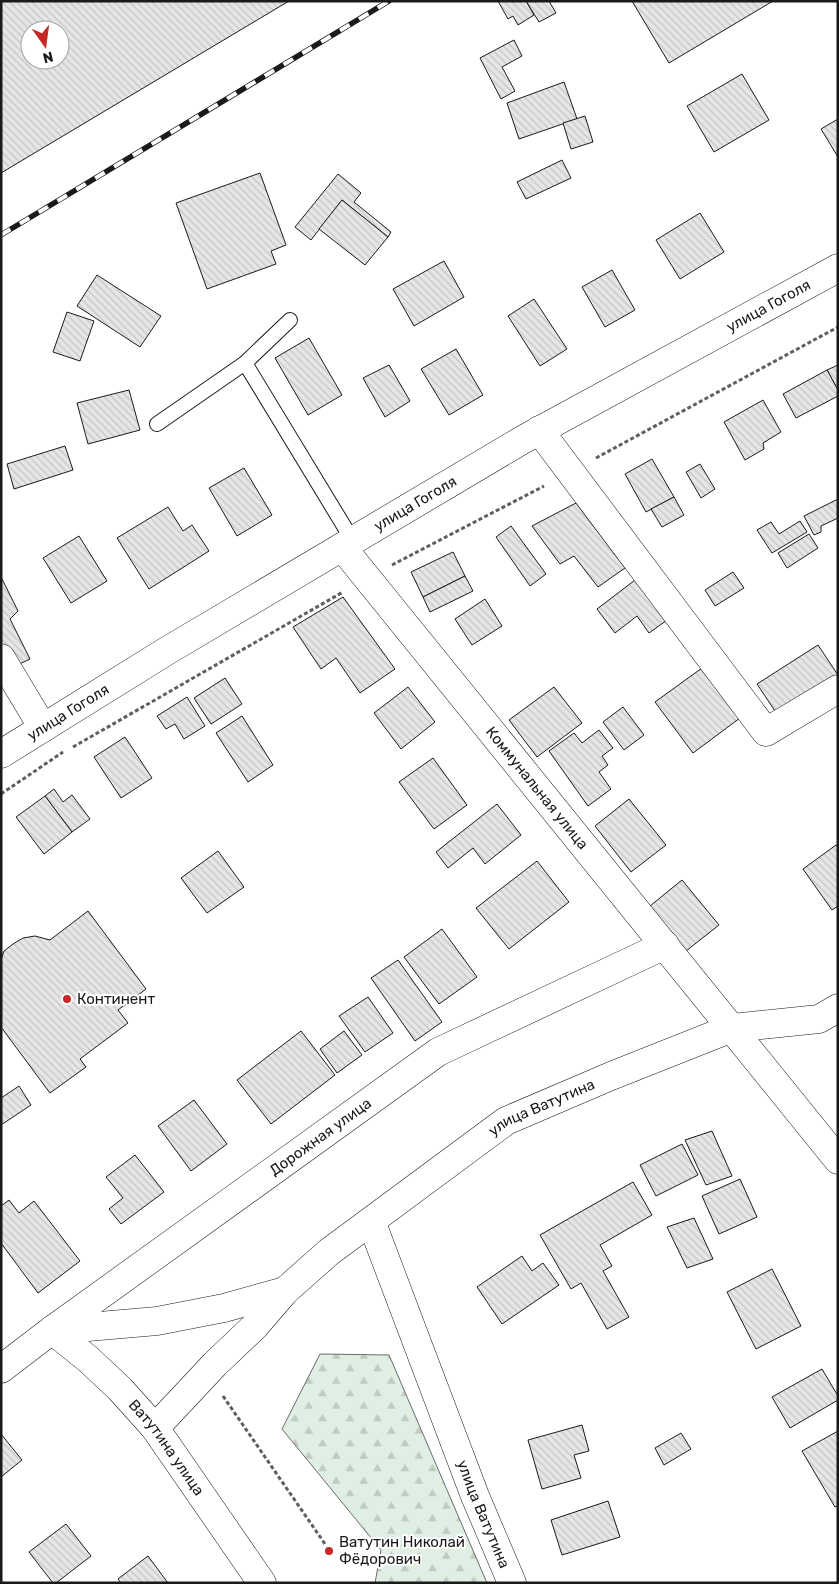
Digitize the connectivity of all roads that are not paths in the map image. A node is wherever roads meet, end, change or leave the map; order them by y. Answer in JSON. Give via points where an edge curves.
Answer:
{"nodes":[{"id":1,"x":838,"y":268,"type":"edge"},
{"id":2,"x":290,"y":320,"type":"dead end"},
{"id":3,"x":245,"y":364,"type":"junction"},
{"id":4,"x":156,"y":424,"type":"dead end"},
{"id":5,"x":539,"y":430,"type":"junction"},
{"id":6,"x":348,"y":544,"type":"junction"},
{"id":7,"x":1,"y":658,"type":"edge"},
{"id":8,"x":838,"y":689,"type":"edge"},
{"id":9,"x":43,"y":728,"type":"junction"},
{"id":10,"x":1,"y":754,"type":"edge"},
{"id":11,"x":665,"y":946,"type":"junction"},
{"id":12,"x":838,"y":1008,"type":"edge"},
{"id":13,"x":732,"y":1028,"type":"junction"},
{"id":14,"x":838,"y":1160,"type":"edge"},
{"id":15,"x":371,"y":1221,"type":"junction"},
{"id":16,"x":285,"y":1291,"type":"junction"},
{"id":17,"x":52,"y":1330,"type":"junction"},
{"id":18,"x":1,"y":1369,"type":"edge"},
{"id":19,"x":155,"y":1428,"type":"junction"},
{"id":20,"x":262,"y":1583,"type":"edge"},
{"id":21,"x":512,"y":1583,"type":"edge"}],
"edges":[{"from":1,"to":5,"type":"street","name":"улица Гоголя"},
{"from":2,"to":3,"type":"lane"},
{"from":3,"to":4,"type":"lane"},
{"from":3,"to":6,"type":"lane"},
{"from":5,"to":6,"type":"street","name":"улица Гоголя"},
{"from":5,"to":8,"type":"street","via":[[766,732]]},
{"from":6,"to":9,"type":"street","name":"улица Гоголя"},
{"from":6,"to":11,"type":"street","name":"Коммунальная улица","via":[[367,578]]},
{"from":7,"to":9,"type":"street"},
{"from":9,"to":10,"type":"street","name":"улица Гоголя"},
{"from":11,"to":13,"type":"street","name":"Коммунальная улица"},
{"from":11,"to":17,"type":"street","name":"Дорожная улица","via":[[438,1052]]},
{"from":12,"to":13,"type":"street","via":[[819,1019]]},
{"from":13,"to":14,"type":"street","name":"Коммунальная улица"},
{"from":13,"to":15,"type":"street","name":"улица Ватутина","via":[[506,1121]]},
{"from":15,"to":16,"type":"street","name":"улица Ватутина"},
{"from":15,"to":21,"type":"street","name":"улица Ватутина","via":[[475,1496]]},
{"from":16,"to":17,"type":"street","via":[[224,1308],[157,1321]]},
{"from":16,"to":19,"type":"street","name":"улица Ватутина"},
{"from":17,"to":18,"type":"street","name":"Дорожная улица"},
{"from":17,"to":19,"type":"street","name":"Ватутина улица","via":[[120,1389]]},
{"from":19,"to":20,"type":"street","name":"Ватутина улица"}]}
